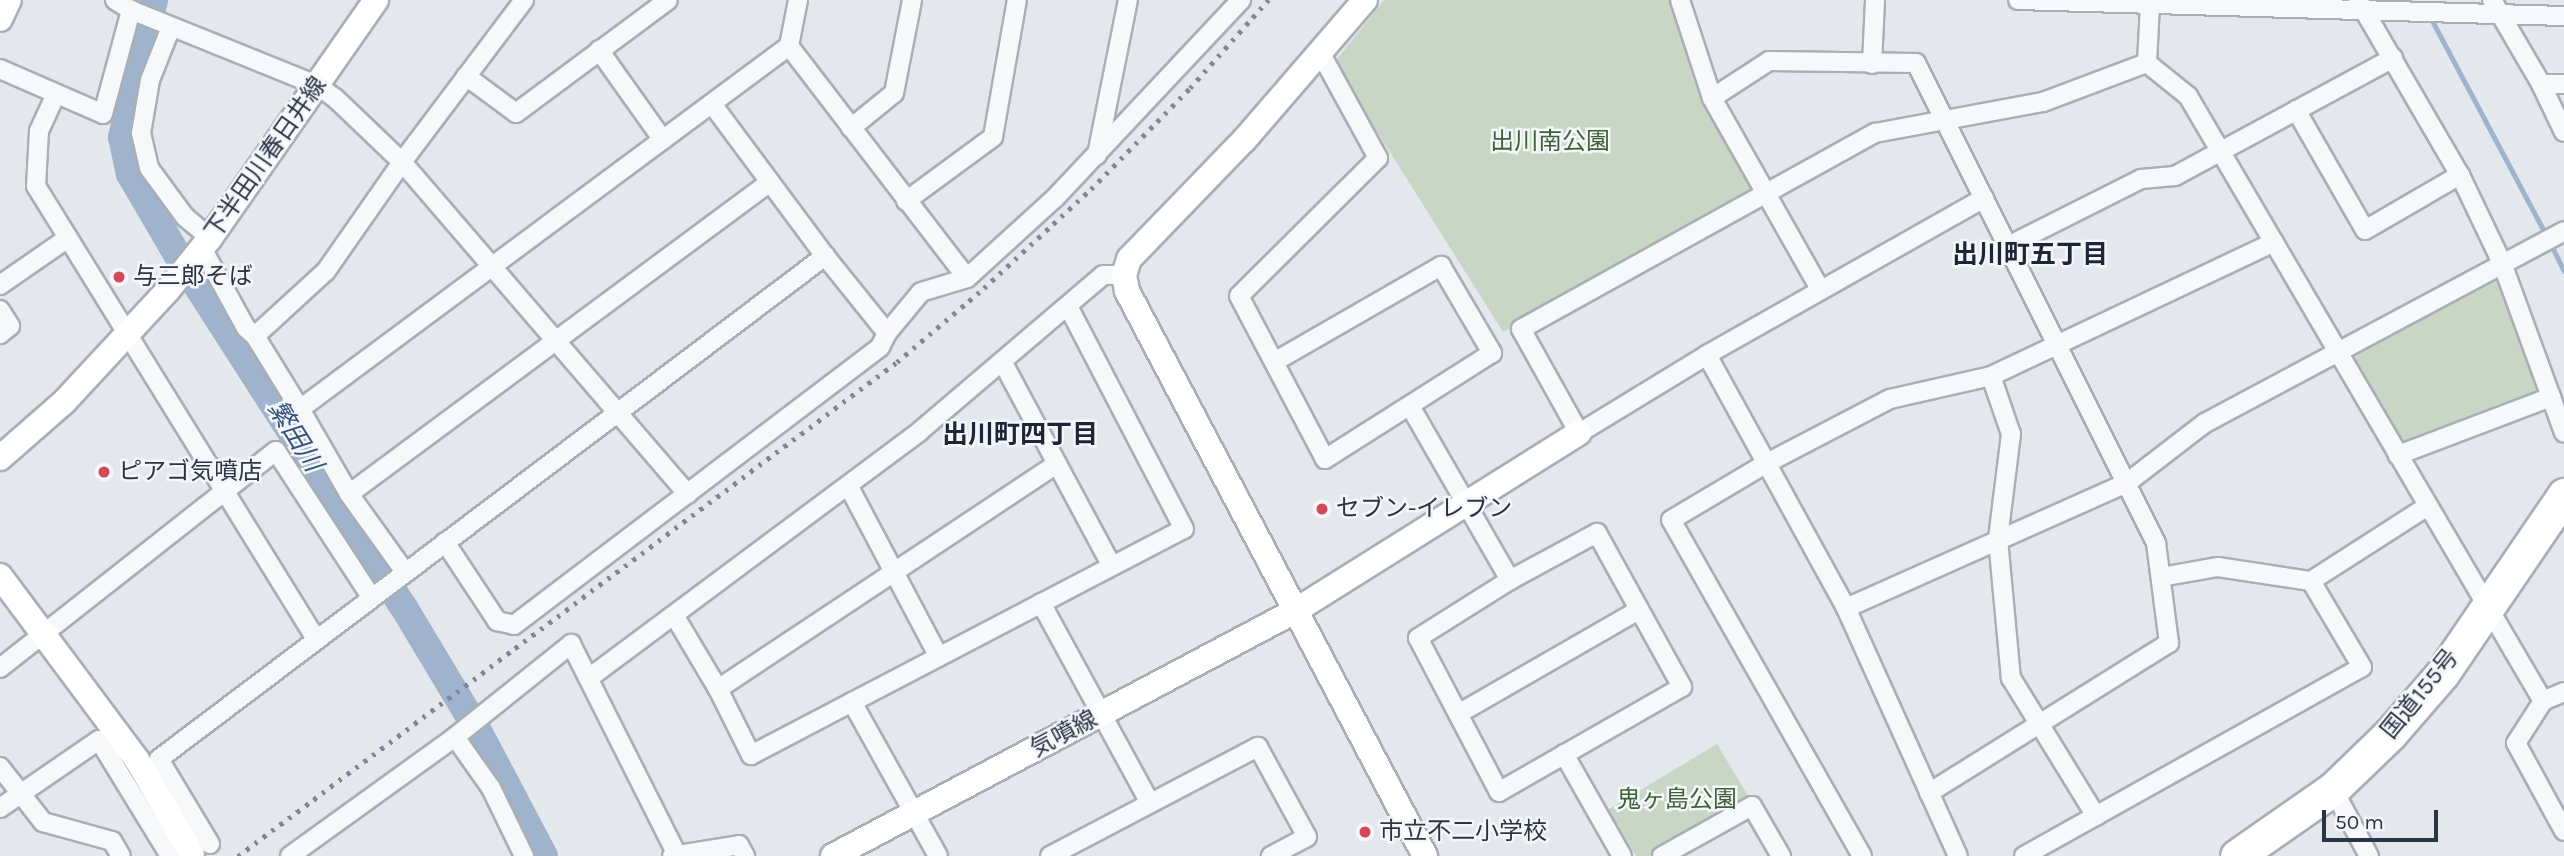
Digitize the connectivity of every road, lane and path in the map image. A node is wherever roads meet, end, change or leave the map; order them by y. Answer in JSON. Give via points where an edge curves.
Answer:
{"nodes":[{"id":1,"x":9,"y":0,"type":"edge"},
{"id":2,"x":376,"y":0,"type":"edge"},
{"id":3,"x":524,"y":0,"type":"edge"},
{"id":4,"x":668,"y":0,"type":"edge"},
{"id":5,"x":798,"y":0,"type":"edge"},
{"id":6,"x":912,"y":0,"type":"edge"},
{"id":7,"x":1017,"y":0,"type":"edge"},
{"id":8,"x":1128,"y":0,"type":"edge"},
{"id":9,"x":1241,"y":0,"type":"edge"},
{"id":10,"x":1365,"y":0,"type":"edge"},
{"id":11,"x":1680,"y":0,"type":"edge"},
{"id":12,"x":1875,"y":0,"type":"edge"},
{"id":13,"x":2018,"y":0,"type":"edge"},
{"id":14,"x":2150,"y":5,"type":"junction"},
{"id":15,"x":2362,"y":6,"type":"edge"},
{"id":16,"x":126,"y":7,"type":"edge"},
{"id":17,"x":2497,"y":8,"type":"edge"},
{"id":18,"x":2564,"y":16,"type":"edge"},
{"id":19,"x":0,"y":19,"type":"edge"},
{"id":20,"x":171,"y":26,"type":"junction"},
{"id":21,"x":789,"y":46,"type":"junction"},
{"id":22,"x":599,"y":50,"type":"junction"},
{"id":23,"x":1321,"y":54,"type":"junction"},
{"id":24,"x":2393,"y":58,"type":"junction"},
{"id":25,"x":2147,"y":63,"type":"junction"},
{"id":26,"x":1872,"y":64,"type":"junction"},
{"id":27,"x":0,"y":69,"type":"edge"},
{"id":28,"x":466,"y":76,"type":"junction"},
{"id":29,"x":2541,"y":84,"type":"junction"},
{"id":30,"x":317,"y":85,"type":"junction"},
{"id":31,"x":2564,"y":85,"type":"edge"},
{"id":32,"x":56,"y":94,"type":"junction"},
{"id":33,"x":1712,"y":98,"type":"junction"},
{"id":34,"x":712,"y":104,"type":"junction"},
{"id":35,"x":2296,"y":110,"type":"junction"},
{"id":36,"x":1945,"y":118,"type":"junction"},
{"id":37,"x":851,"y":128,"type":"junction"},
{"id":38,"x":2564,"y":132,"type":"edge"},
{"id":39,"x":663,"y":140,"type":"junction"},
{"id":40,"x":2219,"y":150,"type":"junction"},
{"id":41,"x":1097,"y":157,"type":"junction"},
{"id":42,"x":402,"y":162,"type":"junction"},
{"id":43,"x":2460,"y":175,"type":"junction"},
{"id":44,"x":770,"y":182,"type":"junction"},
{"id":45,"x":1763,"y":194,"type":"junction"},
{"id":46,"x":1984,"y":198,"type":"junction"},
{"id":47,"x":906,"y":201,"type":"junction"},
{"id":48,"x":2564,"y":231,"type":"edge"},
{"id":49,"x":68,"y":238,"type":"junction"},
{"id":50,"x":2274,"y":242,"type":"junction"},
{"id":51,"x":204,"y":245,"type":"junction"},
{"id":52,"x":2008,"y":246,"type":"junction"},
{"id":53,"x":825,"y":256,"type":"junction"},
{"id":54,"x":2502,"y":263,"type":"junction"},
{"id":55,"x":492,"y":267,"type":"junction"},
{"id":56,"x":1124,"y":275,"type":"junction"},
{"id":57,"x":967,"y":278,"type":"junction"},
{"id":58,"x":0,"y":285,"type":"edge"},
{"id":59,"x":1820,"y":289,"type":"junction"},
{"id":60,"x":1068,"y":306,"type":"junction"},
{"id":61,"x":0,"y":310,"type":"edge"},
{"id":62,"x":887,"y":333,"type":"junction"},
{"id":63,"x":0,"y":334,"type":"edge"},
{"id":64,"x":129,"y":336,"type":"junction"},
{"id":65,"x":255,"y":336,"type":"junction"},
{"id":66,"x":555,"y":341,"type":"junction"},
{"id":67,"x":2057,"y":342,"type":"junction"},
{"id":68,"x":2337,"y":351,"type":"junction"},
{"id":69,"x":1707,"y":355,"type":"junction"},
{"id":70,"x":1274,"y":362,"type":"junction"},
{"id":71,"x":1003,"y":363,"type":"junction"},
{"id":72,"x":1991,"y":376,"type":"junction"},
{"id":73,"x":2551,"y":397,"type":"junction"},
{"id":74,"x":1410,"y":406,"type":"junction"},
{"id":75,"x":300,"y":409,"type":"junction"},
{"id":76,"x":616,"y":413,"type":"junction"},
{"id":77,"x":1579,"y":433,"type":"junction"},
{"id":78,"x":2564,"y":433,"type":"edge"},
{"id":79,"x":3,"y":450,"type":"edge"},
{"id":80,"x":2398,"y":455,"type":"junction"},
{"id":81,"x":1767,"y":463,"type":"junction"},
{"id":82,"x":1057,"y":464,"type":"junction"},
{"id":83,"x":2127,"y":483,"type":"junction"},
{"id":84,"x":849,"y":486,"type":"junction"},
{"id":85,"x":225,"y":492,"type":"junction"},
{"id":86,"x":349,"y":494,"type":"junction"},
{"id":87,"x":688,"y":494,"type":"junction"},
{"id":88,"x":2564,"y":495,"type":"edge"},
{"id":89,"x":1467,"y":505,"type":"junction"},
{"id":90,"x":2428,"y":506,"type":"junction"},
{"id":91,"x":2564,"y":526,"type":"edge"},
{"id":92,"x":1998,"y":539,"type":"junction"},
{"id":93,"x":445,"y":542,"type":"junction"},
{"id":94,"x":1112,"y":566,"type":"junction"},
{"id":95,"x":404,"y":573,"type":"junction"},
{"id":96,"x":893,"y":573,"type":"junction"},
{"id":97,"x":0,"y":576,"type":"edge"},
{"id":98,"x":2161,"y":577,"type":"junction"},
{"id":99,"x":1510,"y":580,"type":"junction"},
{"id":100,"x":2311,"y":580,"type":"junction"},
{"id":101,"x":372,"y":597,"type":"junction"},
{"id":102,"x":1041,"y":603,"type":"junction"},
{"id":103,"x":1846,"y":608,"type":"junction"},
{"id":104,"x":1639,"y":610,"type":"junction"},
{"id":105,"x":1296,"y":611,"type":"junction"},
{"id":106,"x":2492,"y":614,"type":"junction"},
{"id":107,"x":674,"y":615,"type":"junction"},
{"id":108,"x":44,"y":633,"type":"junction"},
{"id":109,"x":316,"y":639,"type":"junction"},
{"id":110,"x":939,"y":657,"type":"junction"},
{"id":111,"x":0,"y":668,"type":"edge"},
{"id":112,"x":589,"y":678,"type":"junction"},
{"id":113,"x":718,"y":689,"type":"junction"},
{"id":114,"x":2564,"y":692,"type":"edge"},
{"id":115,"x":2543,"y":701,"type":"junction"},
{"id":116,"x":852,"y":702,"type":"junction"},
{"id":117,"x":1458,"y":714,"type":"junction"},
{"id":118,"x":1101,"y":715,"type":"junction"},
{"id":119,"x":2040,"y":726,"type":"junction"},
{"id":120,"x":455,"y":737,"type":"junction"},
{"id":121,"x":1564,"y":754,"type":"junction"},
{"id":122,"x":0,"y":767,"type":"edge"},
{"id":123,"x":1929,"y":793,"type":"junction"},
{"id":124,"x":22,"y":795,"type":"junction"},
{"id":125,"x":2338,"y":798,"type":"junction"},
{"id":126,"x":1150,"y":803,"type":"junction"},
{"id":127,"x":0,"y":808,"type":"edge"},
{"id":128,"x":914,"y":813,"type":"junction"},
{"id":129,"x":2096,"y":816,"type":"junction"},
{"id":130,"x":2564,"y":831,"type":"edge"},
{"id":131,"x":191,"y":851,"type":"edge"},
{"id":132,"x":291,"y":855,"type":"edge"},
{"id":133,"x":675,"y":855,"type":"edge"},
{"id":134,"x":121,"y":856,"type":"edge"},
{"id":135,"x":524,"y":856,"type":"edge"},
{"id":136,"x":745,"y":856,"type":"edge"},
{"id":137,"x":832,"y":856,"type":"edge"},
{"id":138,"x":938,"y":856,"type":"edge"},
{"id":139,"x":1050,"y":856,"type":"edge"},
{"id":140,"x":1271,"y":856,"type":"edge"},
{"id":141,"x":1425,"y":856,"type":"edge"},
{"id":142,"x":1622,"y":856,"type":"edge"},
{"id":143,"x":1662,"y":856,"type":"edge"},
{"id":144,"x":1781,"y":856,"type":"edge"},
{"id":145,"x":1862,"y":856,"type":"edge"},
{"id":146,"x":1958,"y":856,"type":"edge"},
{"id":147,"x":2024,"y":856,"type":"edge"},
{"id":148,"x":2237,"y":856,"type":"edge"},
{"id":149,"x":2269,"y":856,"type":"edge"},
{"id":150,"x":2368,"y":856,"type":"edge"}],
"edges":[{"from":1,"to":19,"type":"street"},
{"from":2,"to":30,"type":"street","name":"下半田川春日井線"},
{"from":3,"to":28,"type":"street"},
{"from":4,"to":22,"type":"street"},
{"from":5,"to":21,"type":"street"},
{"from":6,"to":37,"type":"street","via":[[894,93]]},
{"from":7,"to":47,"type":"street","via":[[993,137]]},
{"from":8,"to":41,"type":"street"},
{"from":9,"to":41,"type":"street"},
{"from":10,"to":23,"type":"street"},
{"from":11,"to":33,"type":"street"},
{"from":12,"to":26,"type":"street"},
{"from":13,"to":14,"type":"street"},
{"from":14,"to":15,"type":"street"},
{"from":14,"to":25,"type":"street"},
{"from":15,"to":17,"type":"street"},
{"from":15,"to":24,"type":"street"},
{"from":16,"to":20,"type":"street"},
{"from":16,"to":32,"type":"street","via":[[103,114]]},
{"from":17,"to":18,"type":"street"},
{"from":17,"to":29,"type":"street"},
{"from":20,"to":30,"type":"street"},
{"from":20,"to":51,"type":"street","via":[[150,80],[141,133],[149,168]]},
{"from":21,"to":34,"type":"street"},
{"from":21,"to":37,"type":"street"},
{"from":22,"to":28,"type":"street","via":[[516,113]]},
{"from":22,"to":39,"type":"street"},
{"from":23,"to":56,"type":"street","via":[[1129,259]]},
{"from":23,"to":70,"type":"street","via":[[1378,159],[1239,296]]},
{"from":24,"to":35,"type":"street"},
{"from":24,"to":43,"type":"street"},
{"from":25,"to":36,"type":"street","via":[[2043,102]]},
{"from":25,"to":40,"type":"street","via":[[2188,96]]},
{"from":26,"to":33,"type":"street","via":[[1769,61]]},
{"from":26,"to":36,"type":"street","via":[[1916,63]]},
{"from":27,"to":32,"type":"street"},
{"from":28,"to":42,"type":"street"},
{"from":29,"to":31,"type":"street"},
{"from":29,"to":38,"type":"street"},
{"from":30,"to":42,"type":"street"},
{"from":30,"to":51,"type":"street","name":"下半田川春日井線"},
{"from":32,"to":49,"type":"street","via":[[39,131],[36,186]]},
{"from":33,"to":45,"type":"street"},
{"from":34,"to":39,"type":"street"},
{"from":34,"to":44,"type":"street"},
{"from":35,"to":40,"type":"street"},
{"from":35,"to":43,"type":"street","via":[[2365,230]]},
{"from":36,"to":45,"type":"street","via":[[1875,133]]},
{"from":36,"to":46,"type":"street"},
{"from":37,"to":47,"type":"street"},
{"from":39,"to":55,"type":"street"},
{"from":40,"to":50,"type":"street"},
{"from":40,"to":52,"type":"street","via":[[2175,176],[2141,179]]},
{"from":41,"to":57,"type":"street"},
{"from":42,"to":55,"type":"street"},
{"from":42,"to":65,"type":"street","via":[[326,271]]},
{"from":43,"to":54,"type":"street"},
{"from":44,"to":53,"type":"street"},
{"from":44,"to":66,"type":"street"},
{"from":45,"to":59,"type":"street"},
{"from":45,"to":77,"type":"street","via":[[1521,329]]},
{"from":46,"to":52,"type":"street"},
{"from":46,"to":59,"type":"street"},
{"from":47,"to":57,"type":"street"},
{"from":48,"to":54,"type":"street"},
{"from":49,"to":58,"type":"street"},
{"from":49,"to":64,"type":"street"},
{"from":50,"to":67,"type":"street"},
{"from":50,"to":68,"type":"street"},
{"from":51,"to":64,"type":"street","name":"下半田川春日井線"},
{"from":51,"to":65,"type":"street","via":[[246,328]]},
{"from":52,"to":67,"type":"street"},
{"from":53,"to":62,"type":"street"},
{"from":53,"to":76,"type":"street"},
{"from":54,"to":68,"type":"street"},
{"from":54,"to":73,"type":"street"},
{"from":55,"to":66,"type":"street"},
{"from":55,"to":75,"type":"street"},
{"from":56,"to":60,"type":"street","via":[[1103,275]]},
{"from":56,"to":105,"type":"street","via":[[1127,291]]},
{"from":57,"to":62,"type":"street","via":[[921,292]]},
{"from":59,"to":69,"type":"street"},
{"from":60,"to":71,"type":"street"},
{"from":60,"to":94,"type":"street","via":[[1184,529]]},
{"from":61,"to":63,"type":"street","via":[[10,326]]},
{"from":62,"to":87,"type":"street","via":[[880,347]]},
{"from":64,"to":79,"type":"street","name":"下半田川春日井線","via":[[64,402]]},
{"from":64,"to":85,"type":"street"},
{"from":65,"to":75,"type":"street"},
{"from":66,"to":76,"type":"street"},
{"from":66,"to":86,"type":"street"},
{"from":67,"to":72,"type":"street"},
{"from":67,"to":83,"type":"street"},
{"from":68,"to":80,"type":"street"},
{"from":68,"to":83,"type":"street","via":[[2205,423]]},
{"from":69,"to":77,"type":"street"},
{"from":69,"to":81,"type":"street"},
{"from":70,"to":74,"type":"street","via":[[1325,459]]},
{"from":70,"to":74,"type":"street","via":[[1441,266],[1492,353]]},
{"from":71,"to":82,"type":"street"},
{"from":71,"to":84,"type":"street"},
{"from":72,"to":81,"type":"street","via":[[1890,399]]},
{"from":72,"to":92,"type":"street","via":[[2011,434]]},
{"from":73,"to":78,"type":"street"},
{"from":73,"to":80,"type":"street"},
{"from":74,"to":89,"type":"street"},
{"from":75,"to":86,"type":"street"},
{"from":76,"to":87,"type":"street"},
{"from":76,"to":93,"type":"street"},
{"from":77,"to":89,"type":"street","name":"気噴線"},
{"from":80,"to":90,"type":"street"},
{"from":81,"to":103,"type":"street"},
{"from":81,"to":145,"type":"street","via":[[1671,520]]},
{"from":82,"to":94,"type":"street"},
{"from":82,"to":96,"type":"street"},
{"from":83,"to":92,"type":"street"},
{"from":83,"to":98,"type":"street","via":[[2156,543]]},
{"from":84,"to":96,"type":"street"},
{"from":84,"to":107,"type":"street"},
{"from":85,"to":101,"type":"street","via":[[276,451]]},
{"from":85,"to":108,"type":"street"},
{"from":85,"to":109,"type":"street"},
{"from":86,"to":95,"type":"street"},
{"from":87,"to":93,"type":"street","via":[[514,625],[497,621]]},
{"from":88,"to":106,"type":"highway","name":"国道155号"},
{"from":89,"to":99,"type":"street"},
{"from":89,"to":105,"type":"street","name":"気噴線"},
{"from":90,"to":100,"type":"street"},
{"from":90,"to":106,"type":"street"},
{"from":91,"to":106,"type":"highway","name":"国道155号"},
{"from":92,"to":103,"type":"street"},
{"from":92,"to":119,"type":"street","via":[[2011,678]]},
{"from":93,"to":95,"type":"street"},
{"from":94,"to":102,"type":"street"},
{"from":95,"to":101,"type":"street"},
{"from":96,"to":110,"type":"street"},
{"from":96,"to":113,"type":"street"},
{"from":97,"to":108,"type":"street"},
{"from":98,"to":100,"type":"street","via":[[2218,567]]},
{"from":98,"to":119,"type":"street","via":[[2169,643]]},
{"from":99,"to":104,"type":"street","via":[[1597,533]]},
{"from":99,"to":117,"type":"street","via":[[1418,638]]},
{"from":100,"to":129,"type":"street","via":[[2362,667]]},
{"from":101,"to":109,"type":"street"},
{"from":102,"to":110,"type":"street"},
{"from":102,"to":118,"type":"street"},
{"from":103,"to":123,"type":"street"},
{"from":104,"to":117,"type":"street"},
{"from":104,"to":121,"type":"street","via":[[1682,687]]},
{"from":105,"to":118,"type":"street","name":"気噴線"},
{"from":105,"to":141,"type":"street"},
{"from":106,"to":115,"type":"street"},
{"from":106,"to":125,"type":"highway","name":"国道155号","via":[[2454,686],[2402,750]]},
{"from":107,"to":112,"type":"street"},
{"from":107,"to":113,"type":"street"},
{"from":108,"to":111,"type":"street"},
{"from":108,"to":131,"type":"street","via":[[137,760]]},
{"from":109,"to":131,"type":"street","via":[[159,759]]},
{"from":110,"to":116,"type":"street"},
{"from":112,"to":120,"type":"street","via":[[571,644]]},
{"from":112,"to":133,"type":"street"},
{"from":113,"to":116,"type":"street","via":[[751,755]]},
{"from":114,"to":115,"type":"street"},
{"from":115,"to":130,"type":"street","via":[[2516,743]]},
{"from":116,"to":128,"type":"street"},
{"from":117,"to":121,"type":"street","via":[[1499,792]]},
{"from":118,"to":126,"type":"street"},
{"from":118,"to":128,"type":"street","name":"気噴線"},
{"from":119,"to":123,"type":"street"},
{"from":119,"to":129,"type":"street"},
{"from":120,"to":132,"type":"street"},
{"from":120,"to":135,"type":"street","via":[[491,788]]},
{"from":121,"to":142,"type":"street"},
{"from":122,"to":124,"type":"street"},
{"from":123,"to":146,"type":"street"},
{"from":124,"to":127,"type":"street"},
{"from":124,"to":131,"type":"street","via":[[99,740]]},
{"from":124,"to":134,"type":"street","via":[[43,822],[112,841]]},
{"from":125,"to":148,"type":"highway","name":"国道155号"},
{"from":125,"to":149,"type":"highway","name":"国道155号"},
{"from":125,"to":150,"type":"street"},
{"from":126,"to":139,"type":"street"},
{"from":126,"to":140,"type":"street","via":[[1258,747],[1307,837]]},
{"from":128,"to":137,"type":"street","name":"気噴線"},
{"from":128,"to":138,"type":"street"},
{"from":129,"to":147,"type":"street"},
{"from":133,"to":136,"type":"street","via":[[738,845]]},
{"from":143,"to":144,"type":"street","via":[[1752,806]]}]}
